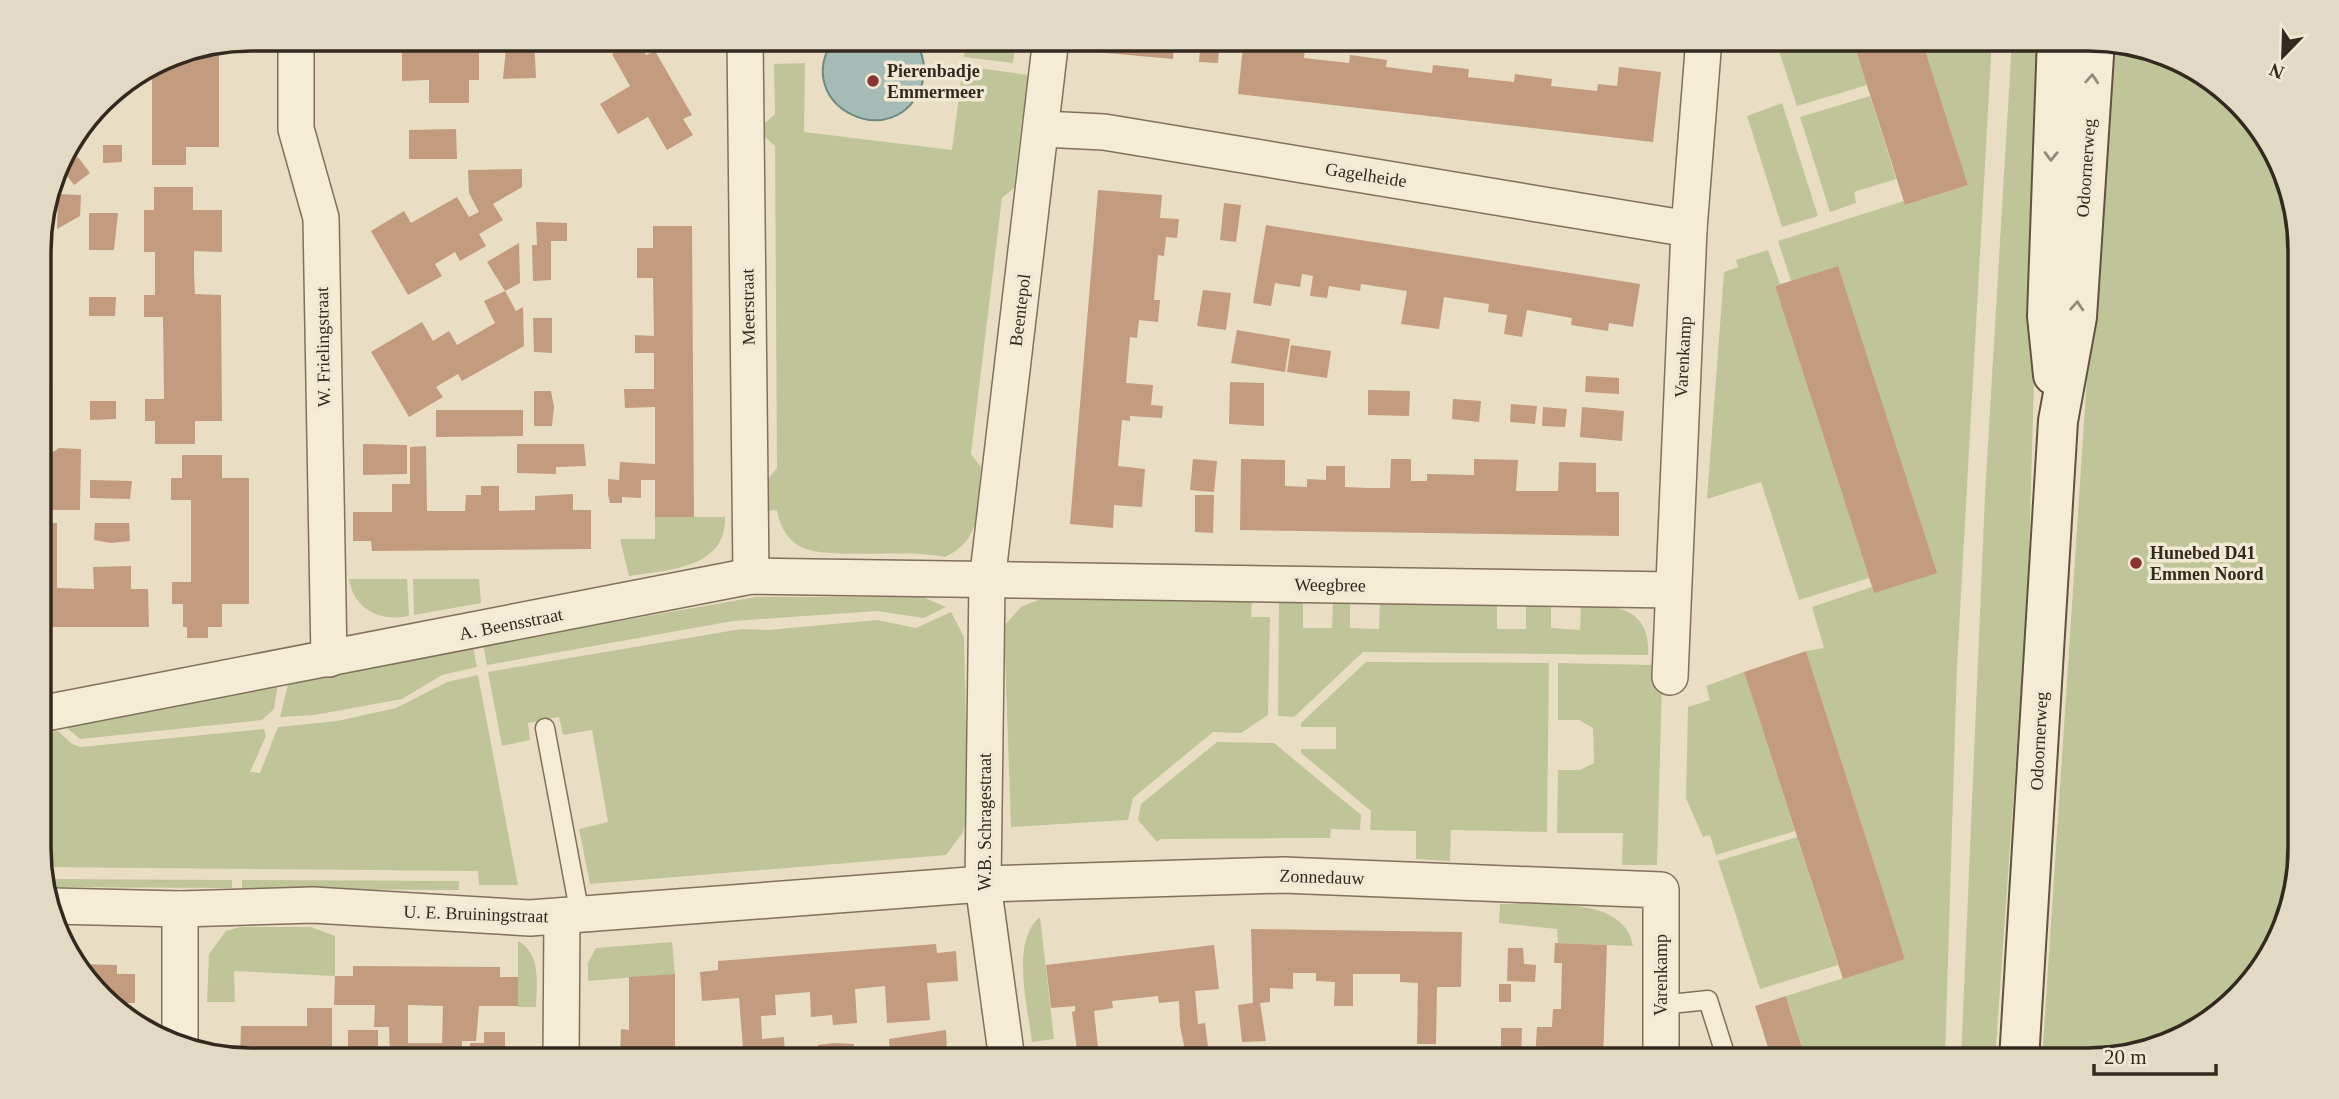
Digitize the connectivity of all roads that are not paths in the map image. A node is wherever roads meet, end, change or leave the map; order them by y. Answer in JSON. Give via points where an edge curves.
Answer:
{"nodes":[{"id":1,"x":296,"y":51,"type":"edge"},
{"id":2,"x":746,"y":51,"type":"edge"},
{"id":3,"x":1050,"y":51,"type":"edge"},
{"id":4,"x":1703,"y":51,"type":"edge"},
{"id":5,"x":2057,"y":51,"type":"edge"},
{"id":6,"x":2094,"y":51,"type":"edge"},
{"id":7,"x":1042,"y":129,"type":"junction"},
{"id":8,"x":1689,"y":229,"type":"junction"},
{"id":9,"x":2058,"y":421,"type":"junction"},
{"id":10,"x":751,"y":576,"type":"junction"},
{"id":11,"x":987,"y":582,"type":"junction"},
{"id":12,"x":1672,"y":590,"type":"junction"},
{"id":13,"x":329,"y":659,"type":"junction"},
{"id":14,"x":1670,"y":677,"type":"dead end"},
{"id":15,"x":51,"y":712,"type":"edge"},
{"id":16,"x":545,"y":728,"type":"dead end"},
{"id":17,"x":983,"y":884,"type":"junction"},
{"id":18,"x":1661,"y":890,"type":"joint"},
{"id":19,"x":60,"y":906,"type":"edge"},
{"id":20,"x":180,"y":909,"type":"junction"},
{"id":21,"x":571,"y":916,"type":"junction"},
{"id":22,"x":1661,"y":1004,"type":"junction"},
{"id":23,"x":180,"y":1036,"type":"edge"},
{"id":24,"x":562,"y":1048,"type":"edge"},
{"id":25,"x":1005,"y":1048,"type":"edge"},
{"id":26,"x":1661,"y":1048,"type":"edge"},
{"id":27,"x":1723,"y":1048,"type":"edge"},
{"id":28,"x":2020,"y":1048,"type":"edge"}],
"edges":[{"from":1,"to":13,"type":"street","name":"W. Frielingstraat","via":[[296,129],[321,218]]},
{"from":2,"to":10,"type":"street","name":"Meerstraat"},
{"from":3,"to":7,"type":"street","name":"Beentepol"},
{"from":4,"to":8,"type":"street","name":"Varenkamp"},
{"from":5,"to":9,"type":"main road","name":"Odoornerweg","one_way":true,"via":[[2048,316]]},
{"from":9,"to":6,"type":"main road","name":"Odoornerweg","one_way":true,"via":[[2077,317]]},
{"from":7,"to":8,"type":"street","name":"Gagelheide","via":[[1104,132]]},
{"from":7,"to":11,"type":"street","name":"Beentepol"},
{"from":8,"to":12,"type":"street","name":"Varenkamp"},
{"from":9,"to":28,"type":"main road","name":"Odoornerweg"},
{"from":10,"to":11,"type":"street","name":"A. Beensstraat"},
{"from":10,"to":13,"type":"street","name":"A. Beensstraat"},
{"from":11,"to":12,"type":"street","name":"Weegbree"},
{"from":11,"to":17,"type":"street","name":"W.B. Schragestraat"},
{"from":12,"to":14,"type":"street","name":"Varenkamp"},
{"from":13,"to":15,"type":"street","name":"A. Beensstraat"},
{"from":16,"to":21,"type":"lane"},
{"from":17,"to":18,"type":"street","name":"Zonnedauw","via":[[1283,875]]},
{"from":17,"to":21,"type":"street","name":"U. E. Bruiningstraat"},
{"from":17,"to":25,"type":"street","name":"W.B. Schragestraat"},
{"from":18,"to":22,"type":"street","name":"Varenkamp"},
{"from":19,"to":20,"type":"street","name":"U. E. Bruiningstraat"},
{"from":20,"to":21,"type":"street","name":"U. E. Bruiningstraat","via":[[313,905],[487,918]]},
{"from":20,"to":23,"type":"street"},
{"from":21,"to":24,"type":"street"},
{"from":22,"to":26,"type":"street","name":"Varenkamp"},
{"from":22,"to":27,"type":"lane","via":[[1708,1000]]}]}
